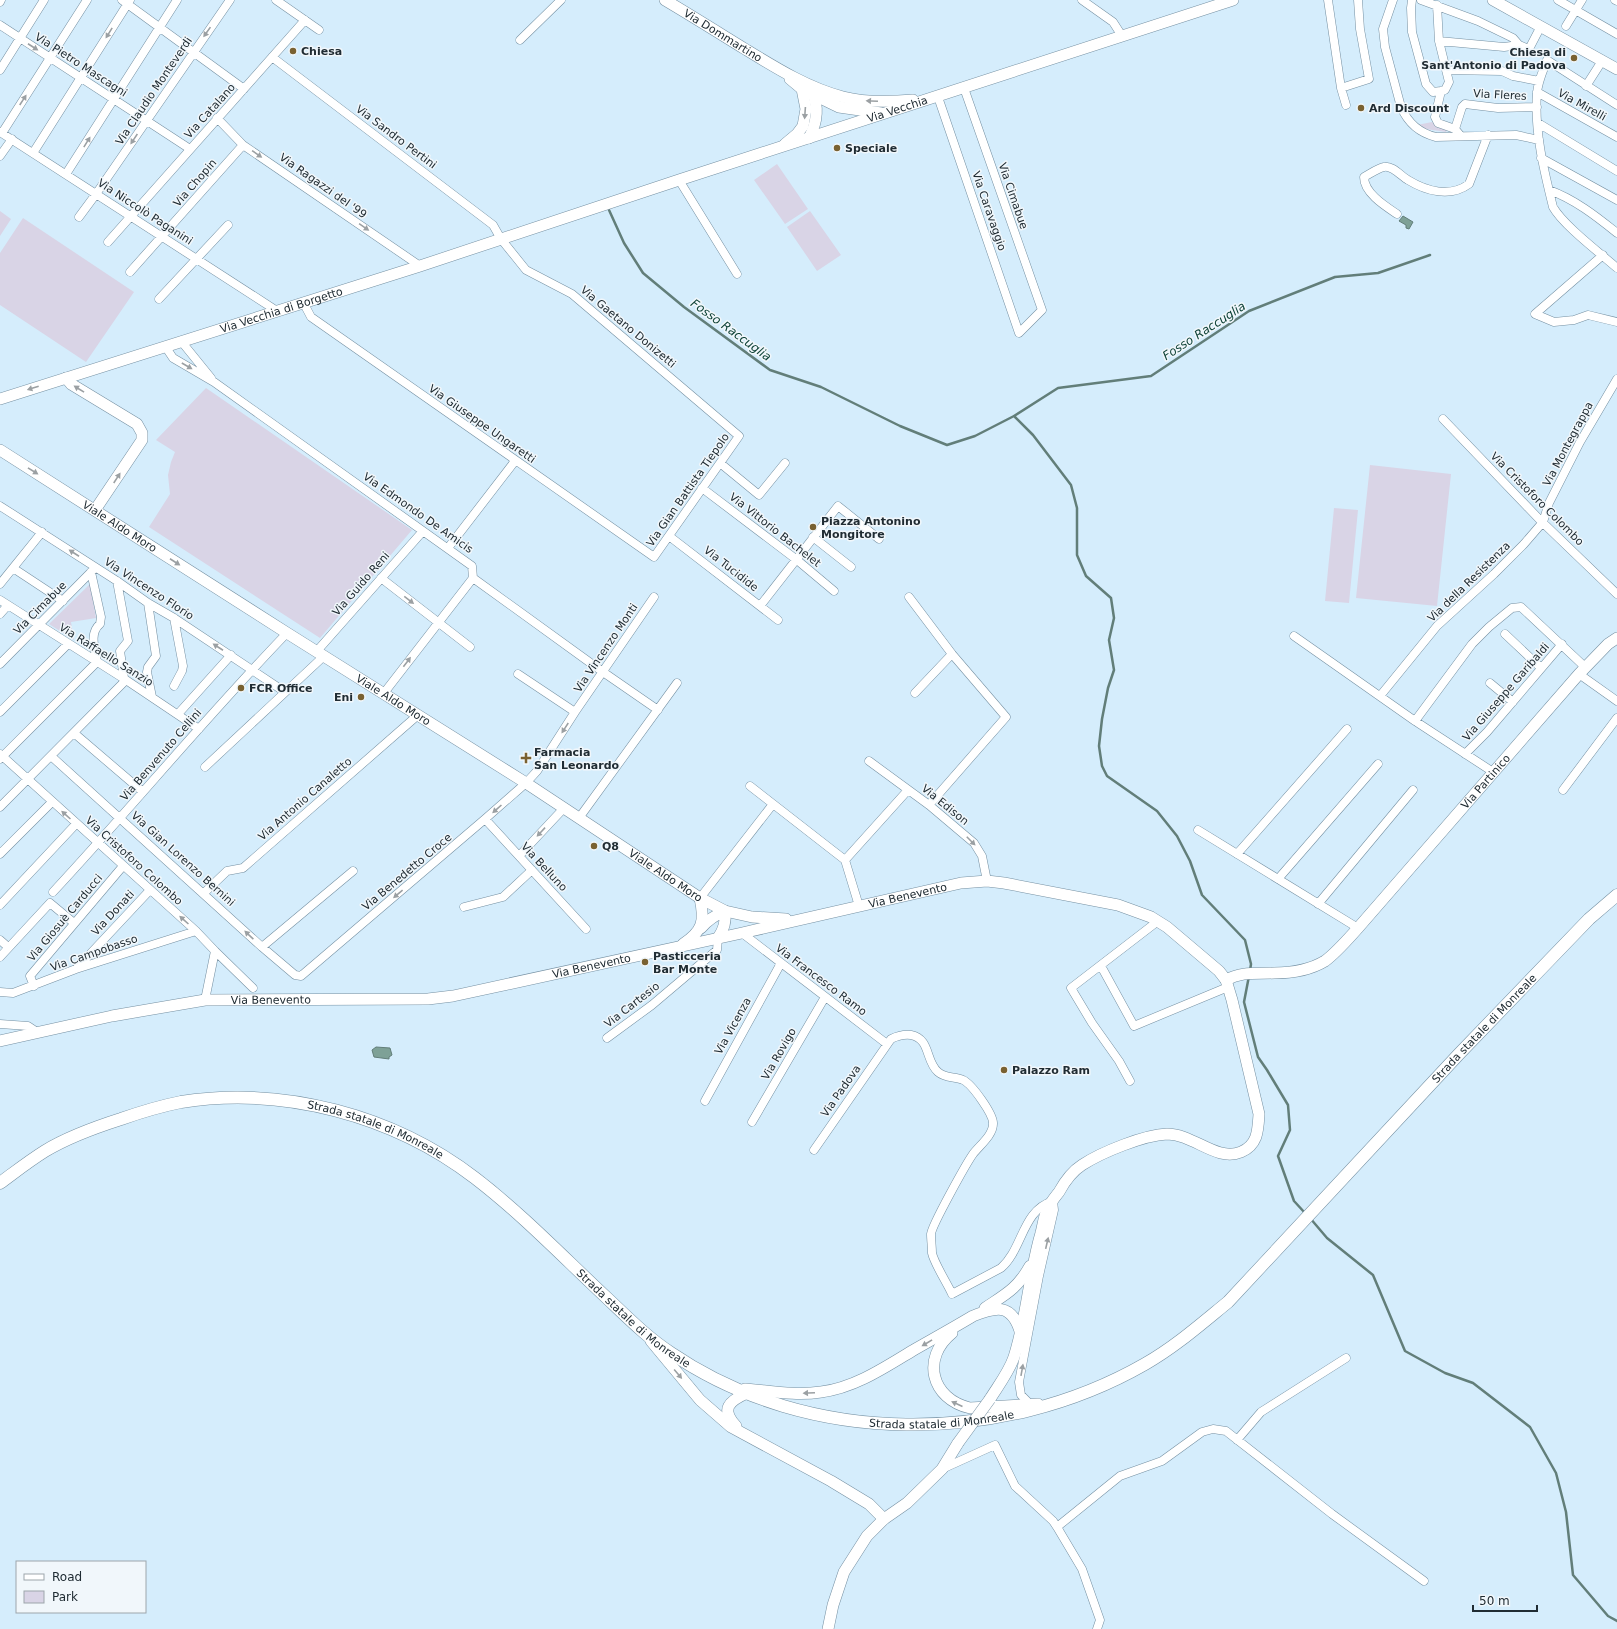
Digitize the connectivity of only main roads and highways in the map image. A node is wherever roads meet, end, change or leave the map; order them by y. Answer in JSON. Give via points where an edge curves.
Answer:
{"nodes":[{"id":1,"x":665,"y":0,"type":"edge"},
{"id":2,"x":1233,"y":0,"type":"edge"},
{"id":3,"x":1493,"y":0,"type":"edge"},
{"id":4,"x":1506,"y":3,"type":"edge"},
{"id":5,"x":1617,"y":69,"type":"edge"},
{"id":6,"x":804,"y":86,"type":"junction"},
{"id":7,"x":813,"y":95,"type":"junction"},
{"id":8,"x":938,"y":97,"type":"junction"},
{"id":9,"x":884,"y":114,"type":"junction"},
{"id":10,"x":809,"y":138,"type":"junction"},
{"id":11,"x":779,"y":148,"type":"junction"},
{"id":12,"x":562,"y":219,"type":"joint"},
{"id":13,"x":66,"y":378,"type":"junction"},
{"id":14,"x":0,"y":399,"type":"edge"},
{"id":15,"x":0,"y":450,"type":"edge"},
{"id":16,"x":95,"y":510,"type":"junction"},
{"id":17,"x":1617,"y":638,"type":"edge"},
{"id":18,"x":1617,"y":895,"type":"edge"},
{"id":19,"x":700,"y":898,"type":"junction"},
{"id":20,"x":725,"y":911,"type":"junction"},
{"id":21,"x":796,"y":920,"type":"junction"},
{"id":22,"x":701,"y":928,"type":"junction"},
{"id":23,"x":718,"y":938,"type":"junction"},
{"id":24,"x":679,"y":946,"type":"junction"},
{"id":25,"x":1227,"y":983,"type":"junction"},
{"id":26,"x":0,"y":1041,"type":"edge"},
{"id":27,"x":0,"y":1183,"type":"edge"},
{"id":28,"x":1034,"y":1256,"type":"junction"},
{"id":29,"x":1004,"y":1296,"type":"junction"},
{"id":30,"x":1024,"y":1310,"type":"junction"},
{"id":31,"x":973,"y":1316,"type":"junction"},
{"id":32,"x":1020,"y":1331,"type":"junction"},
{"id":33,"x":645,"y":1333,"type":"junction"},
{"id":34,"x":742,"y":1391,"type":"junction"},
{"id":35,"x":1051,"y":1404,"type":"junction"},
{"id":36,"x":751,"y":1437,"type":"junction"},
{"id":37,"x":884,"y":1519,"type":"junction"},
{"id":38,"x":828,"y":1629,"type":"edge"}],
"edges":[{"from":1,"to":6,"type":"main road","name":"Via Dommartino"},
{"from":2,"to":8,"type":"main road","name":"Via Vecchia"},
{"from":3,"to":4,"type":"main road"},
{"from":4,"to":5,"type":"main road","via":[[1540,26]]},
{"from":6,"to":7,"type":"main road"},
{"from":8,"to":6,"type":"main road","one_way":true,"via":[[868,101]]},
{"from":6,"to":11,"type":"main road","one_way":true,"via":[[806,109],[803,126],[791,140]]},
{"from":7,"to":9,"type":"main road","via":[[839,107]]},
{"from":7,"to":10,"type":"main road","via":[[816,122]]},
{"from":8,"to":9,"type":"main road","name":"Via Vecchia"},
{"from":9,"to":10,"type":"main road","name":"Via Vecchia"},
{"from":10,"to":11,"type":"main road","name":"Via Vecchia"},
{"from":11,"to":12,"type":"main road","name":"Via Vecchia"},
{"from":12,"to":13,"type":"main road","name":"Via Vecchia di Borgetto"},
{"from":13,"to":14,"type":"main road","name":"Via Vecchia di Borgetto","one_way":true},
{"from":16,"to":13,"type":"main road","one_way":true,"via":[[142,440],[142,433],[137,424],[71,384]]},
{"from":15,"to":16,"type":"main road","name":"Viale Aldo Moro","one_way":true},
{"from":16,"to":19,"type":"main road","name":"Viale Aldo Moro","one_way":true,"via":[[526,783]]},
{"from":17,"to":25,"type":"main road","name":"Via Partinico","via":[[1582,670],[1358,928],[1324,961],[1300,971],[1233,976]]},
{"from":18,"to":35,"type":"main road","name":"Strada statale di Monreale","via":[[1589,919],[1355,1164],[1228,1302],[1187,1336],[1146,1364],[1105,1385]]},
{"from":19,"to":20,"type":"main road","name":"Viale Aldo Moro"},
{"from":19,"to":22,"type":"main road","via":[[703,918]]},
{"from":20,"to":21,"type":"main road","name":"Viale Aldo Moro","via":[[752,917]]},
{"from":20,"to":22,"type":"main road","via":[[715,915]]},
{"from":20,"to":23,"type":"main road","via":[[724,928]]},
{"from":21,"to":23,"type":"main road","name":"Via Benevento"},
{"from":21,"to":25,"type":"main road","name":"Via Benevento","via":[[961,883],[987,881],[1039,889],[1135,910],[1177,934],[1219,971]]},
{"from":22,"to":24,"type":"main road","via":[[692,938]]},
{"from":23,"to":24,"type":"main road","name":"Via Benevento"},
{"from":24,"to":26,"type":"main road","name":"Via Benevento","via":[[462,994],[428,999],[205,1000],[112,1016]]},
{"from":25,"to":28,"type":"main road","via":[[1259,1114],[1255,1142],[1248,1149],[1236,1154],[1227,1154],[1180,1136],[1167,1134],[1150,1137],[1095,1157],[1068,1176],[1047,1210]]},
{"from":27,"to":33,"type":"main road","name":"Strada statale di Monreale","via":[[47,1150],[100,1126],[155,1108],[212,1098],[247,1098],[277,1099],[331,1109],[385,1126],[431,1148],[475,1178]]},
{"from":28,"to":29,"type":"main road","via":[[1017,1285]]},
{"from":28,"to":30,"type":"main road"},
{"from":29,"to":30,"type":"main road","via":[[1020,1302]]},
{"from":29,"to":31,"type":"main road"},
{"from":30,"to":32,"type":"main road"},
{"from":31,"to":32,"type":"main road","via":[[1001,1308],[1017,1321]]},
{"from":31,"to":34,"type":"main road","one_way":true,"via":[[876,1372],[838,1389],[804,1394]]},
{"from":35,"to":31,"type":"main road","one_way":true,"via":[[970,1408],[959,1406],[943,1393],[934,1369],[935,1354],[945,1339]]},
{"from":32,"to":37,"type":"main road","bridge":true,"via":[[1014,1358],[1004,1376],[942,1469],[907,1503]]},
{"from":33,"to":34,"type":"main road","name":"Strada statale di Monreale","via":[[671,1353],[718,1381]]},
{"from":33,"to":36,"type":"main road","one_way":true,"via":[[700,1400],[731,1427]]},
{"from":34,"to":35,"type":"main road","name":"Strada statale di Monreale","via":[[826,1416],[852,1421],[901,1424],[928,1425],[984,1420]]},
{"from":34,"to":36,"type":"main road","via":[[729,1404],[730,1420]]},
{"from":36,"to":37,"type":"main road","via":[[869,1504]]},
{"from":37,"to":38,"type":"main road","via":[[866,1536],[844,1572]]}]}
